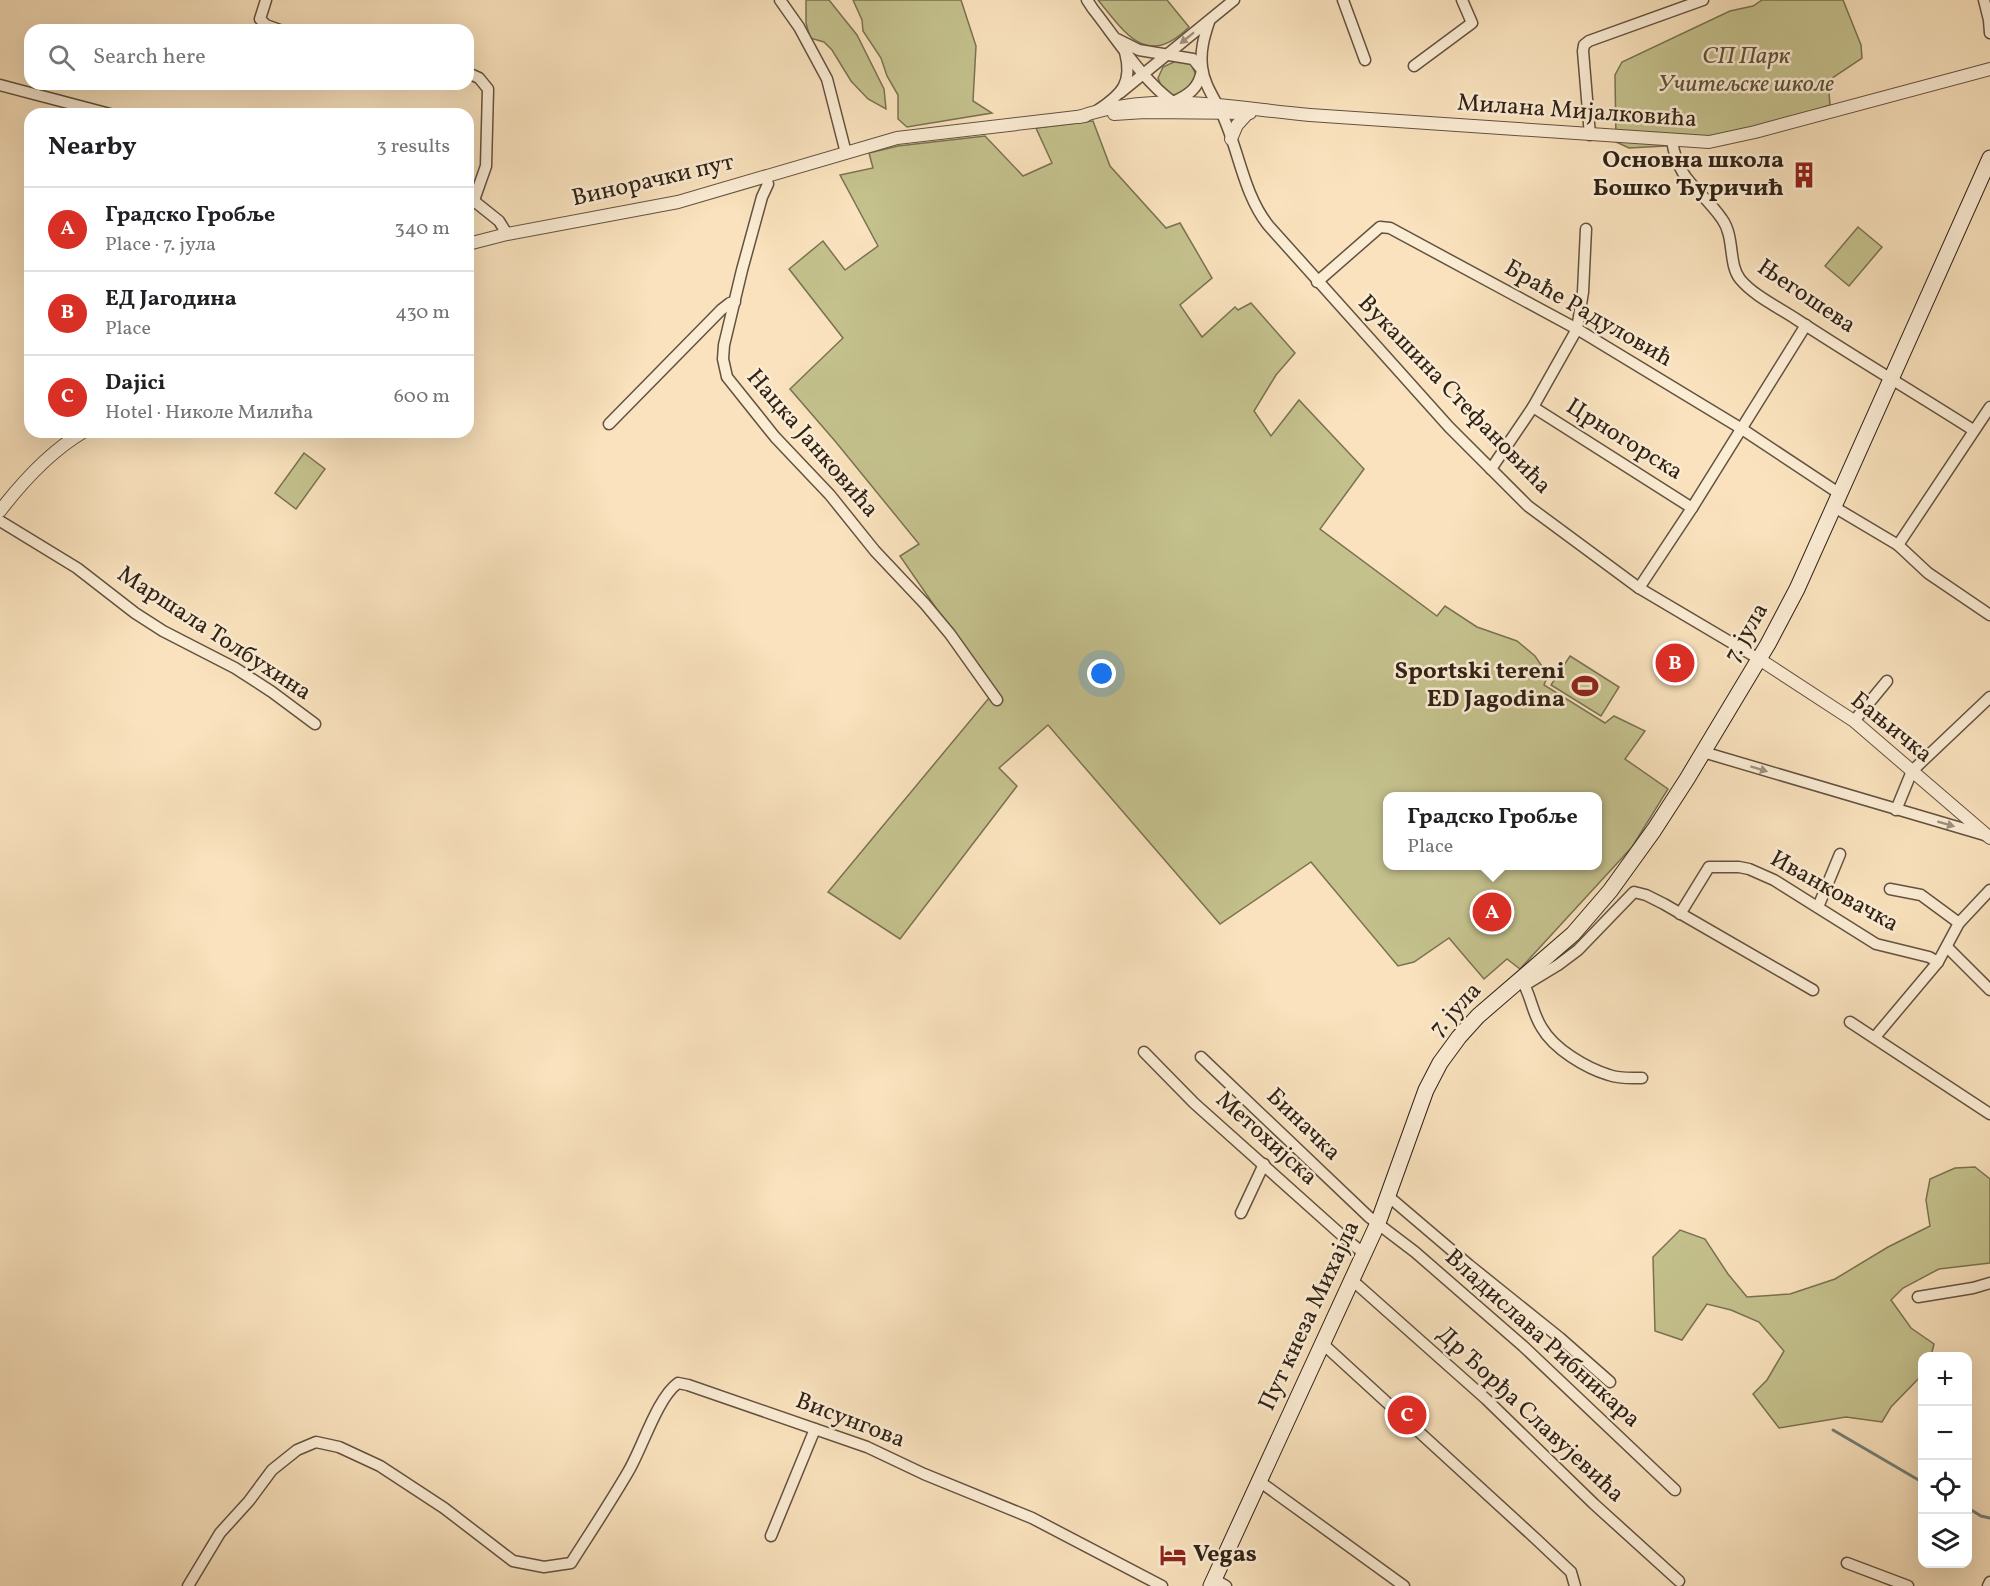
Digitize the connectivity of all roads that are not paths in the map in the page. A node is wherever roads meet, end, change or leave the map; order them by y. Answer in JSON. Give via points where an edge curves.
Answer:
{"nodes":[{"id":1,"x":266,"y":0,"type":"edge"},
{"id":2,"x":780,"y":0,"type":"edge"},
{"id":3,"x":1087,"y":0,"type":"edge"},
{"id":4,"x":1234,"y":0,"type":"edge"},
{"id":5,"x":1343,"y":0,"type":"edge"},
{"id":6,"x":1462,"y":0,"type":"edge"},
{"id":7,"x":1703,"y":0,"type":"edge"},
{"id":8,"x":1984,"y":0,"type":"edge"},
{"id":9,"x":1209,"y":22,"type":"junction"},
{"id":10,"x":265,"y":24,"type":"edge"},
{"id":11,"x":1990,"y":33,"type":"edge"},
{"id":12,"x":1120,"y":42,"type":"junction"},
{"id":13,"x":1164,"y":57,"type":"junction"},
{"id":14,"x":1365,"y":60,"type":"dead end"},
{"id":15,"x":1414,"y":66,"type":"dead end"},
{"id":16,"x":1990,"y":69,"type":"edge"},
{"id":17,"x":1202,"y":70,"type":"junction"},
{"id":18,"x":1144,"y":74,"type":"junction"},
{"id":19,"x":474,"y":76,"type":"edge"},
{"id":20,"x":0,"y":86,"type":"edge"},
{"id":21,"x":1158,"y":90,"type":"junction"},
{"id":22,"x":1120,"y":93,"type":"junction"},
{"id":23,"x":1173,"y":102,"type":"junction"},
{"id":24,"x":86,"y":108,"type":"edge"},
{"id":25,"x":1098,"y":110,"type":"junction"},
{"id":26,"x":1251,"y":110,"type":"junction"},
{"id":27,"x":1145,"y":112,"type":"junction"},
{"id":28,"x":1196,"y":113,"type":"junction"},
{"id":29,"x":1224,"y":114,"type":"junction"},
{"id":30,"x":1078,"y":117,"type":"junction"},
{"id":31,"x":1590,"y":135,"type":"junction"},
{"id":32,"x":1231,"y":139,"type":"junction"},
{"id":33,"x":1672,"y":141,"type":"junction"},
{"id":34,"x":846,"y":153,"type":"junction"},
{"id":35,"x":1990,"y":158,"type":"edge"},
{"id":36,"x":765,"y":176,"type":"junction"},
{"id":37,"x":474,"y":192,"type":"edge"},
{"id":38,"x":474,"y":201,"type":"edge"},
{"id":39,"x":1586,"y":229,"type":"dead end"},
{"id":40,"x":507,"y":234,"type":"junction"},
{"id":41,"x":474,"y":242,"type":"edge"},
{"id":42,"x":1317,"y":282,"type":"junction"},
{"id":43,"x":735,"y":303,"type":"junction"},
{"id":44,"x":1806,"y":325,"type":"junction"},
{"id":45,"x":1577,"y":329,"type":"junction"},
{"id":46,"x":1890,"y":377,"type":"junction"},
{"id":47,"x":1533,"y":407,"type":"junction"},
{"id":48,"x":1990,"y":407,"type":"edge"},
{"id":49,"x":609,"y":424,"type":"dead end"},
{"id":50,"x":1742,"y":429,"type":"junction"},
{"id":51,"x":1973,"y":430,"type":"junction"},
{"id":52,"x":76,"y":438,"type":"edge"},
{"id":53,"x":1491,"y":469,"type":"junction"},
{"id":54,"x":1837,"y":500,"type":"junction"},
{"id":55,"x":1692,"y":508,"type":"junction"},
{"id":56,"x":0,"y":511,"type":"edge"},
{"id":57,"x":0,"y":520,"type":"edge"},
{"id":58,"x":1898,"y":545,"type":"junction"},
{"id":59,"x":1639,"y":588,"type":"junction"},
{"id":60,"x":1990,"y":615,"type":"edge"},
{"id":61,"x":1759,"y":659,"type":"junction"},
{"id":62,"x":1887,"y":681,"type":"dead end"},
{"id":63,"x":1990,"y":697,"type":"edge"},
{"id":64,"x":997,"y":700,"type":"dead end"},
{"id":65,"x":1854,"y":721,"type":"junction"},
{"id":66,"x":315,"y":724,"type":"dead end"},
{"id":67,"x":1703,"y":752,"type":"junction"},
{"id":68,"x":1912,"y":771,"type":"junction"},
{"id":69,"x":1896,"y":810,"type":"junction"},
{"id":70,"x":1989,"y":836,"type":"edge"},
{"id":71,"x":1840,"y":854,"type":"dead end"},
{"id":72,"x":1890,"y":889,"type":"dead end"},
{"id":73,"x":1990,"y":890,"type":"edge"},
{"id":74,"x":1818,"y":907,"type":"junction"},
{"id":75,"x":1680,"y":914,"type":"junction"},
{"id":76,"x":1959,"y":922,"type":"junction"},
{"id":77,"x":1947,"y":947,"type":"junction"},
{"id":78,"x":1938,"y":962,"type":"junction"},
{"id":79,"x":1522,"y":981,"type":"junction"},
{"id":80,"x":1813,"y":990,"type":"dead end"},
{"id":81,"x":1990,"y":990,"type":"edge"},
{"id":82,"x":1850,"y":1022,"type":"dead end"},
{"id":83,"x":1875,"y":1037,"type":"junction"},
{"id":84,"x":1144,"y":1053,"type":"dead end"},
{"id":85,"x":1201,"y":1057,"type":"dead end"},
{"id":86,"x":1440,"y":1062,"type":"joint"},
{"id":87,"x":1642,"y":1078,"type":"dead end"},
{"id":88,"x":1990,"y":1114,"type":"edge"},
{"id":89,"x":1264,"y":1164,"type":"junction"},
{"id":90,"x":1388,"y":1196,"type":"junction"},
{"id":91,"x":1241,"y":1213,"type":"dead end"},
{"id":92,"x":1378,"y":1223,"type":"junction"},
{"id":93,"x":1365,"y":1251,"type":"junction"},
{"id":94,"x":1352,"y":1280,"type":"junction"},
{"id":95,"x":1990,"y":1283,"type":"edge"},
{"id":96,"x":1918,"y":1297,"type":"dead end"},
{"id":97,"x":1323,"y":1344,"type":"junction"},
{"id":98,"x":1610,"y":1382,"type":"dead end"},
{"id":99,"x":815,"y":1429,"type":"junction"},
{"id":100,"x":1259,"y":1481,"type":"junction"},
{"id":101,"x":1675,"y":1490,"type":"dead end"},
{"id":102,"x":771,"y":1536,"type":"dead end"},
{"id":103,"x":1847,"y":1563,"type":"dead end"},
{"id":104,"x":1679,"y":1581,"type":"dead end"},
{"id":105,"x":1217,"y":1584,"type":"edge"},
{"id":106,"x":188,"y":1586,"type":"edge"},
{"id":107,"x":1162,"y":1586,"type":"edge"},
{"id":108,"x":1404,"y":1586,"type":"edge"},
{"id":109,"x":1575,"y":1586,"type":"edge"},
{"id":110,"x":1908,"y":1586,"type":"edge"}],
"edges":[{"from":1,"to":10,"type":"street","via":[[260,19]]},
{"from":2,"to":34,"type":"street","via":[[827,79]]},
{"from":3,"to":12,"type":"street"},
{"from":4,"to":9,"type":"street"},
{"from":5,"to":14,"type":"street"},
{"from":6,"to":15,"type":"street","via":[[1472,23]]},
{"from":7,"to":31,"type":"street","via":[[1584,45]]},
{"from":8,"to":11,"type":"street"},
{"from":9,"to":13,"type":"street","one_way":true},
{"from":9,"to":17,"type":"street","via":[[1202,48]]},
{"from":12,"to":13,"type":"street"},
{"from":12,"to":18,"type":"street"},
{"from":12,"to":22,"type":"street","via":[[1128,71]]},
{"from":13,"to":17,"type":"street","via":[[1193,59]]},
{"from":13,"to":18,"type":"street"},
{"from":13,"to":21,"type":"street","via":[[1156,78]]},
{"from":16,"to":33,"type":"street","name":"Милана Мијалковића","via":[[1755,132],[1709,142]]},
{"from":17,"to":23,"type":"street","via":[[1192,91]]},
{"from":17,"to":29,"type":"street","name":"Вукашина Стефановића"},
{"from":18,"to":21,"type":"street"},
{"from":18,"to":22,"type":"street"},
{"from":19,"to":37,"type":"street","via":[[488,89],[486,166]]},
{"from":20,"to":24,"type":"street"},
{"from":21,"to":23,"type":"street"},
{"from":22,"to":25,"type":"street"},
{"from":23,"to":25,"type":"street","name":"Милана Мијалковића"},
{"from":23,"to":27,"type":"street"},
{"from":23,"to":28,"type":"street"},
{"from":23,"to":29,"type":"street","name":"Милана Мијалковића"},
{"from":25,"to":30,"type":"street","name":"Милана Мијалковића"},
{"from":26,"to":29,"type":"street","name":"Милана Мијалковића"},
{"from":26,"to":29,"type":"street"},
{"from":26,"to":31,"type":"street","name":"Милана Мијалковића"},
{"from":26,"to":32,"type":"street"},
{"from":27,"to":28,"type":"street","name":"Милана Мијалковића"},
{"from":27,"to":30,"type":"street","name":"Милана Мијалковића"},
{"from":28,"to":29,"type":"street","name":"Милана Мијалковића"},
{"from":29,"to":32,"type":"street","name":"Вукашина Стефановића"},
{"from":30,"to":34,"type":"street","name":"Милана Мијалковића","via":[[897,138]]},
{"from":31,"to":33,"type":"street","name":"Милана Мијалковића"},
{"from":32,"to":42,"type":"street","name":"Вукашина Стефановића","via":[[1260,216]]},
{"from":33,"to":44,"type":"street","name":"Његошева","via":[[1684,176],[1729,229],[1739,278]]},
{"from":34,"to":36,"type":"street","name":"Винорачки пут"},
{"from":35,"to":46,"type":"main road","name":"7. јула"},
{"from":36,"to":40,"type":"street","name":"Винорачки пут","via":[[678,201]]},
{"from":36,"to":43,"type":"street","name":"Нацка Јанковића","via":[[768,184]]},
{"from":38,"to":40,"type":"street","via":[[499,221]]},
{"from":39,"to":45,"type":"street"},
{"from":40,"to":41,"type":"street","name":"Винорачки пут"},
{"from":42,"to":45,"type":"street","name":"Браће Радуловић","via":[[1380,227],[1385,227]]},
{"from":42,"to":53,"type":"street","name":"Вукашина Стефановића"},
{"from":43,"to":49,"type":"street","via":[[721,310]]},
{"from":43,"to":64,"type":"street","name":"Нацка Јанковића","via":[[724,345],[727,377],[775,437],[925,604]]},
{"from":44,"to":46,"type":"street","name":"Његошева"},
{"from":44,"to":50,"type":"street"},
{"from":45,"to":47,"type":"street"},
{"from":45,"to":50,"type":"street","name":"Браће Радуловић"},
{"from":46,"to":51,"type":"street","name":"Његошева"},
{"from":46,"to":54,"type":"main road","name":"7. јула"},
{"from":47,"to":53,"type":"street"},
{"from":47,"to":55,"type":"street","name":"Црногорска"},
{"from":48,"to":51,"type":"street"},
{"from":50,"to":54,"type":"street","name":"Браће Радуловић"},
{"from":50,"to":55,"type":"street"},
{"from":51,"to":58,"type":"street"},
{"from":52,"to":56,"type":"street","via":[[32,473]]},
{"from":53,"to":59,"type":"street","name":"Вукашина Стефановића","via":[[1528,506]]},
{"from":54,"to":58,"type":"street","name":"Браће Радуловић"},
{"from":54,"to":61,"type":"main road","name":"7. јула","via":[[1797,589]]},
{"from":55,"to":59,"type":"street"},
{"from":57,"to":66,"type":"street","name":"Маршала Толбухина","via":[[76,568],[135,613],[235,668]]},
{"from":58,"to":60,"type":"street","name":"Браће Радуловић","via":[[1928,573]]},
{"from":59,"to":61,"type":"street","name":"Вукашина Стефановића"},
{"from":61,"to":65,"type":"street","name":"Бањичка"},
{"from":61,"to":67,"type":"main road","name":"7. јула"},
{"from":62,"to":65,"type":"street"},
{"from":63,"to":68,"type":"street"},
{"from":65,"to":68,"type":"street","name":"Бањичка"},
{"from":67,"to":69,"type":"street","one_way":true},
{"from":67,"to":79,"type":"main road","name":"7. јула","via":[[1654,830],[1600,904]]},
{"from":68,"to":69,"type":"street"},
{"from":68,"to":70,"type":"street","name":"Бањичка"},
{"from":69,"to":70,"type":"street","one_way":true},
{"from":71,"to":74,"type":"street"},
{"from":72,"to":76,"type":"street","via":[[1921,895]]},
{"from":73,"to":76,"type":"street"},
{"from":74,"to":75,"type":"street","name":"Иванковачка","via":[[1749,869],[1709,867]]},
{"from":74,"to":78,"type":"street","name":"Иванковачка","via":[[1876,944]]},
{"from":75,"to":79,"type":"street","via":[[1634,892],[1578,950],[1558,965]]},
{"from":75,"to":80,"type":"street"},
{"from":76,"to":77,"type":"street"},
{"from":77,"to":78,"type":"street"},
{"from":77,"to":81,"type":"street"},
{"from":78,"to":83,"type":"street"},
{"from":79,"to":86,"type":"main road","name":"7. јула","via":[[1471,1024]]},
{"from":79,"to":87,"type":"street","via":[[1533,1012],[1553,1044],[1609,1075]]},
{"from":82,"to":83,"type":"street"},
{"from":83,"to":88,"type":"street"},
{"from":84,"to":89,"type":"street","name":"Метохијска"},
{"from":85,"to":92,"type":"street","name":"Биначка"},
{"from":86,"to":90,"type":"main road","name":"Пут кнеза Михајла"},
{"from":89,"to":91,"type":"street"},
{"from":89,"to":93,"type":"street","name":"Метохијска","via":[[1346,1239]]},
{"from":90,"to":92,"type":"main road","name":"Пут кнеза Михајла"},
{"from":90,"to":98,"type":"street"},
{"from":92,"to":93,"type":"main road","name":"Пут кнеза Михајла"},
{"from":92,"to":101,"type":"street","name":"Владислава Рибникара","via":[[1523,1346]]},
{"from":93,"to":94,"type":"main road","name":"Пут кнеза Михајла"},
{"from":94,"to":97,"type":"main road","name":"Пут кнеза Михајла"},
{"from":94,"to":104,"type":"street","name":"Др Ђорђа Славујевића","via":[[1486,1399]]},
{"from":95,"to":96,"type":"street"},
{"from":97,"to":100,"type":"main road","name":"Пут кнеза Михајла"},
{"from":97,"to":109,"type":"street","via":[[1543,1545],[1571,1572]]},
{"from":99,"to":102,"type":"street"},
{"from":99,"to":106,"type":"street","name":"Висунгова","via":[[678,1383],[663,1402],[629,1470],[572,1563],[544,1567],[513,1561],[444,1508],[380,1466],[339,1447],[316,1442],[297,1450],[272,1470],[220,1533]]},
{"from":99,"to":107,"type":"street","name":"Висунгова","via":[[867,1447],[1032,1518]]},
{"from":100,"to":105,"type":"main road","name":"Пут кнеза Михајла"},
{"from":100,"to":108,"type":"street"},
{"from":103,"to":110,"type":"street"}]}
